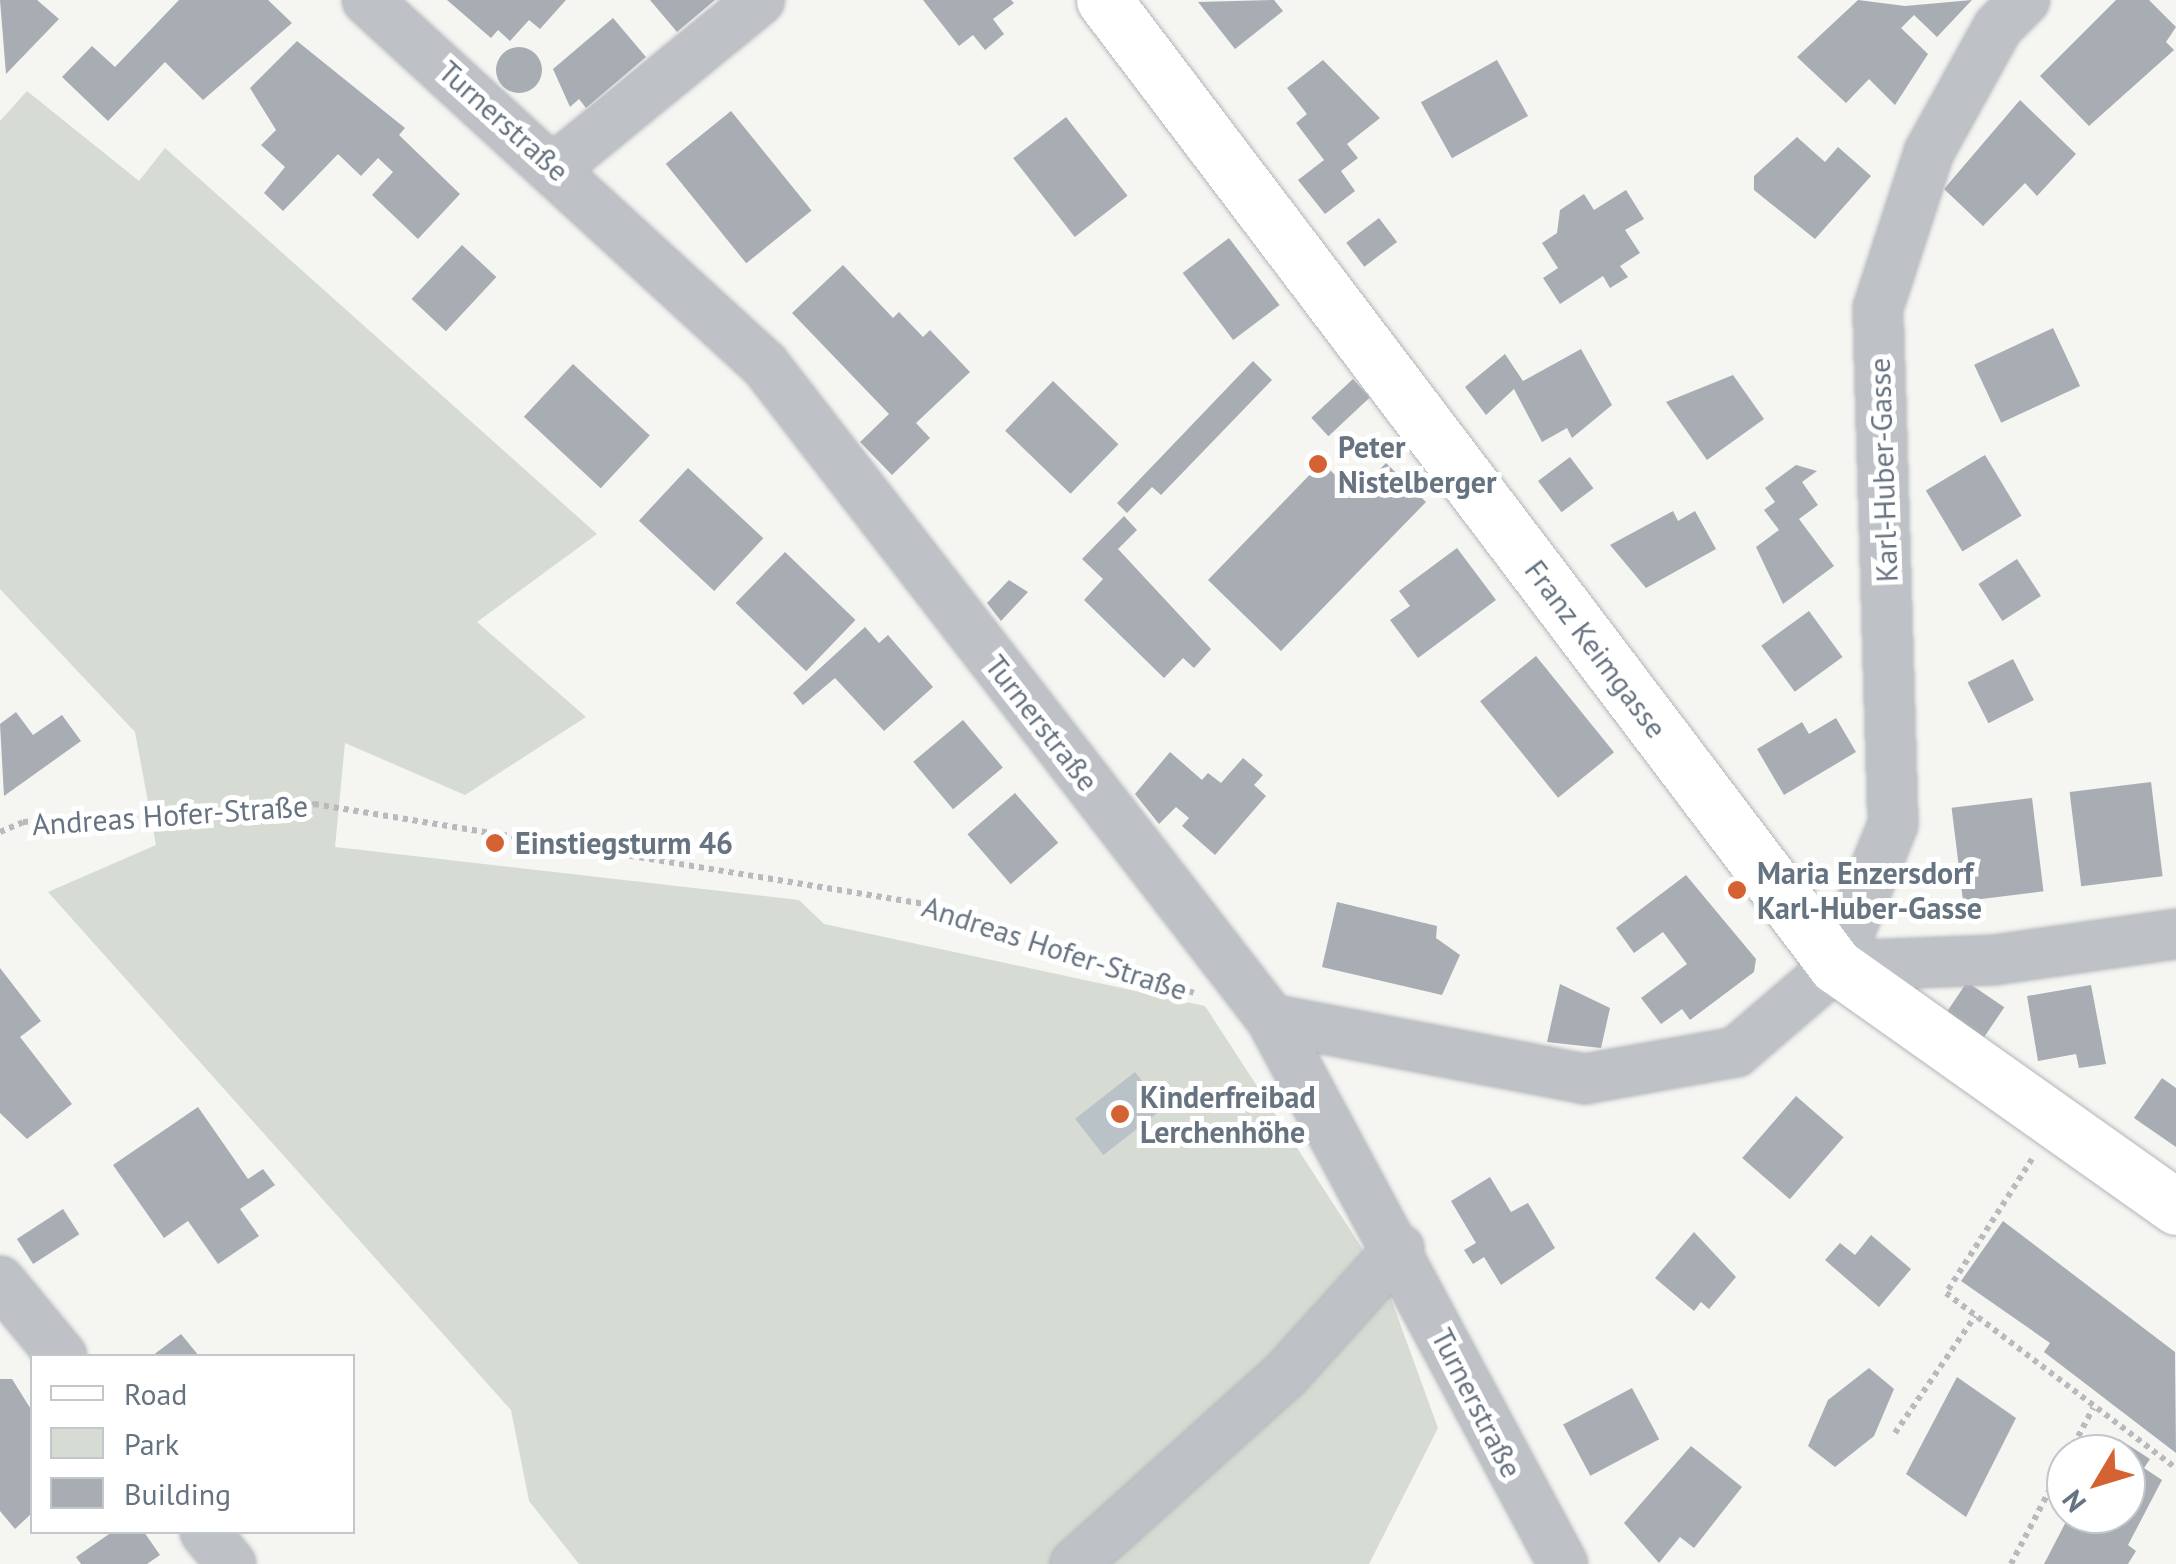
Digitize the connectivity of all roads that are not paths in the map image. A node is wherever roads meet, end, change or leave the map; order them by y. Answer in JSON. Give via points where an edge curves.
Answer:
{"nodes":[{"id":1,"x":367,"y":0,"type":"edge"},
{"id":2,"x":760,"y":0,"type":"edge"},
{"id":3,"x":1104,"y":0,"type":"edge"},
{"id":4,"x":2025,"y":0,"type":"edge"},
{"id":5,"x":557,"y":166,"type":"junction"},
{"id":6,"x":2176,"y":934,"type":"edge"},
{"id":7,"x":1836,"y":966,"type":"junction"},
{"id":8,"x":1271,"y":1019,"type":"junction"},
{"id":9,"x":2176,"y":1207,"type":"edge"},
{"id":10,"x":1398,"y":1250,"type":"junction"},
{"id":11,"x":0,"y":1280,"type":"edge"},
{"id":12,"x":60,"y":1354,"type":"edge"},
{"id":13,"x":207,"y":1534,"type":"edge"},
{"id":14,"x":231,"y":1564,"type":"edge"},
{"id":15,"x":1075,"y":1564,"type":"edge"},
{"id":16,"x":1563,"y":1564,"type":"edge"}],
"edges":[{"from":1,"to":5,"type":"street","name":"Turnerstraße"},
{"from":2,"to":5,"type":"street"},
{"from":3,"to":7,"type":"main road","name":"Franz Keimgasse"},
{"from":4,"to":7,"type":"street","name":"Karl-Huber-Gasse","via":[[1998,27],[1929,152],[1878,308],[1893,824]]},
{"from":5,"to":8,"type":"street","name":"Turnerstraße","via":[[764,365]]},
{"from":6,"to":7,"type":"street","via":[[1994,960]]},
{"from":7,"to":8,"type":"street","via":[[1736,1052],[1585,1079]]},
{"from":7,"to":9,"type":"main road","name":"Franz Keimgasse"},
{"from":8,"to":10,"type":"street","name":"Turnerstraße"},
{"from":10,"to":15,"type":"street","via":[[1286,1374]]},
{"from":10,"to":16,"type":"street","name":"Turnerstraße"},
{"from":11,"to":12,"type":"street"},
{"from":13,"to":14,"type":"street"}]}
